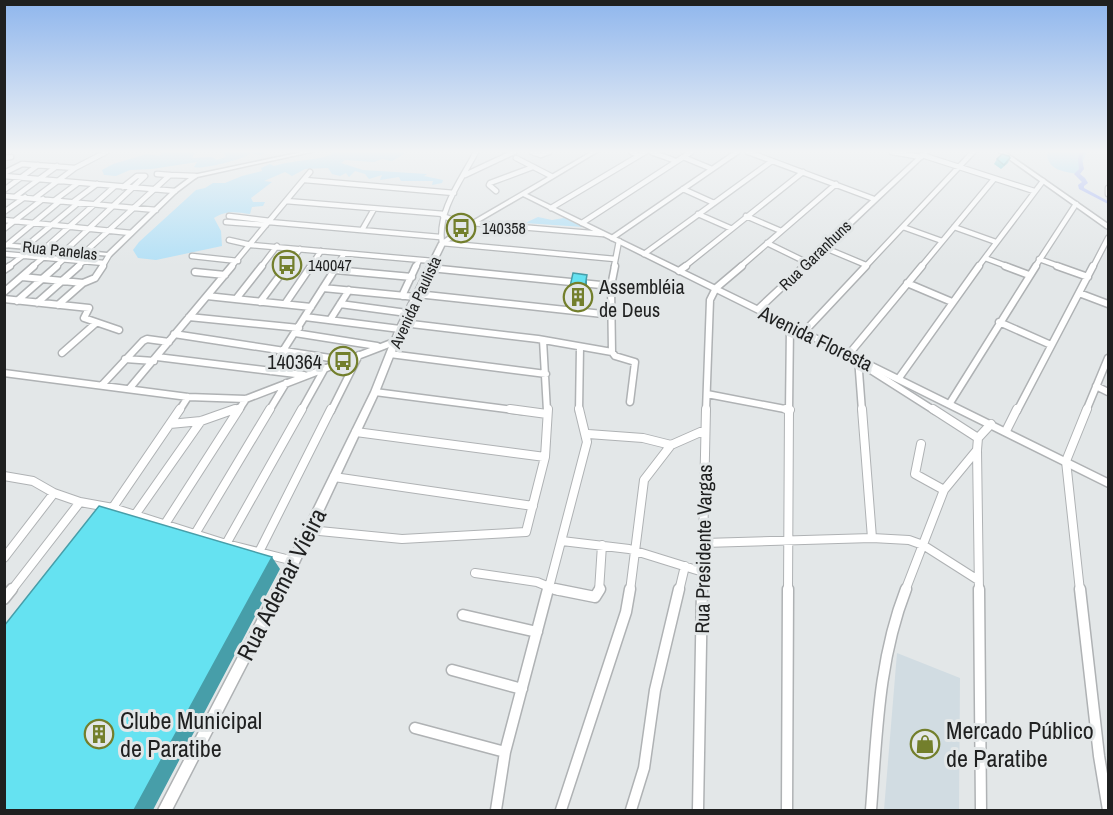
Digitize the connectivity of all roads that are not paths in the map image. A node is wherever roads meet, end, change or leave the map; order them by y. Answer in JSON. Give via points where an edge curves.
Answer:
{"nodes":[{"id":1,"x":25,"y":190,"type":"edge"},
{"id":2,"x":46,"y":190,"type":"edge"},
{"id":3,"x":70,"y":190,"type":"edge"},
{"id":4,"x":90,"y":190,"type":"edge"},
{"id":5,"x":111,"y":190,"type":"edge"},
{"id":6,"x":132,"y":190,"type":"edge"},
{"id":7,"x":153,"y":190,"type":"joint"},
{"id":8,"x":296,"y":190,"type":"edge"},
{"id":9,"x":420,"y":190,"type":"edge"},
{"id":10,"x":456,"y":190,"type":"edge"},
{"id":11,"x":529,"y":190,"type":"edge"},
{"id":12,"x":581,"y":190,"type":"edge"},
{"id":13,"x":632,"y":190,"type":"edge"},
{"id":14,"x":681,"y":190,"type":"edge"},
{"id":15,"x":684,"y":190,"type":"edge"},
{"id":16,"x":732,"y":190,"type":"edge"},
{"id":17,"x":780,"y":190,"type":"edge"},
{"id":18,"x":829,"y":190,"type":"edge"},
{"id":19,"x":852,"y":190,"type":"edge"},
{"id":20,"x":883,"y":190,"type":"edge"},
{"id":21,"x":937,"y":190,"type":"edge"},
{"id":22,"x":985,"y":190,"type":"edge"},
{"id":23,"x":1031,"y":190,"type":"edge"},
{"id":24,"x":1056,"y":190,"type":"edge"},
{"id":25,"x":175,"y":191,"type":"joint"},
{"id":26,"x":1034,"y":191,"type":"joint"},
{"id":27,"x":454,"y":193,"type":"junction"},
{"id":28,"x":523,"y":194,"type":"junction"},
{"id":29,"x":4,"y":196,"type":"edge"},
{"id":30,"x":16,"y":197,"type":"junction"},
{"id":31,"x":25,"y":197,"type":"junction"},
{"id":32,"x":35,"y":198,"type":"junction"},
{"id":33,"x":874,"y":198,"type":"junction"},
{"id":34,"x":43,"y":199,"type":"junction"},
{"id":35,"x":58,"y":200,"type":"junction"},
{"id":36,"x":286,"y":201,"type":"junction"},
{"id":37,"x":76,"y":202,"type":"junction"},
{"id":38,"x":714,"y":203,"type":"junction"},
{"id":39,"x":96,"y":204,"type":"junction"},
{"id":40,"x":1076,"y":204,"type":"junction"},
{"id":41,"x":115,"y":206,"type":"junction"},
{"id":42,"x":132,"y":208,"type":"junction"},
{"id":43,"x":551,"y":208,"type":"junction"},
{"id":44,"x":374,"y":209,"type":"junction"},
{"id":45,"x":156,"y":210,"type":"junction"},
{"id":46,"x":4,"y":213,"type":"edge"},
{"id":47,"x":698,"y":214,"type":"junction"},
{"id":48,"x":443,"y":215,"type":"junction"},
{"id":49,"x":746,"y":216,"type":"junction"},
{"id":50,"x":227,"y":219,"type":"dead end"},
{"id":51,"x":4,"y":220,"type":"edge"},
{"id":52,"x":16,"y":221,"type":"junction"},
{"id":53,"x":475,"y":222,"type":"junction"},
{"id":54,"x":33,"y":223,"type":"junction"},
{"id":55,"x":268,"y":223,"type":"junction"},
{"id":56,"x":582,"y":223,"type":"junction"},
{"id":57,"x":53,"y":225,"type":"junction"},
{"id":58,"x":71,"y":226,"type":"junction"},
{"id":59,"x":1108,"y":226,"type":"edge"},
{"id":60,"x":903,"y":227,"type":"junction"},
{"id":61,"x":954,"y":227,"type":"junction"},
{"id":62,"x":90,"y":228,"type":"junction"},
{"id":63,"x":730,"y":228,"type":"junction"},
{"id":64,"x":4,"y":229,"type":"edge"},
{"id":65,"x":362,"y":230,"type":"junction"},
{"id":66,"x":109,"y":231,"type":"junction"},
{"id":67,"x":781,"y":231,"type":"junction"},
{"id":68,"x":131,"y":233,"type":"junction"},
{"id":69,"x":603,"y":234,"type":"junction"},
{"id":70,"x":1108,"y":238,"type":"edge"},
{"id":71,"x":616,"y":239,"type":"junction"},
{"id":72,"x":229,"y":240,"type":"dead end"},
{"id":73,"x":441,"y":240,"type":"junction"},
{"id":74,"x":942,"y":241,"type":"junction"},
{"id":75,"x":996,"y":242,"type":"junction"},
{"id":76,"x":766,"y":243,"type":"junction"},
{"id":77,"x":251,"y":245,"type":"junction"},
{"id":78,"x":277,"y":246,"type":"junction"},
{"id":79,"x":29,"y":247,"type":"junction"},
{"id":80,"x":823,"y":247,"type":"junction"},
{"id":81,"x":6,"y":248,"type":"edge"},
{"id":82,"x":300,"y":249,"type":"junction"},
{"id":83,"x":321,"y":251,"type":"junction"},
{"id":84,"x":47,"y":252,"type":"junction"},
{"id":85,"x":67,"y":254,"type":"junction"},
{"id":86,"x":344,"y":254,"type":"junction"},
{"id":87,"x":644,"y":254,"type":"junction"},
{"id":88,"x":24,"y":255,"type":"junction"},
{"id":89,"x":109,"y":255,"type":"junction"},
{"id":90,"x":192,"y":256,"type":"dead end"},
{"id":91,"x":84,"y":257,"type":"junction"},
{"id":92,"x":985,"y":258,"type":"junction"},
{"id":93,"x":1039,"y":258,"type":"junction"},
{"id":94,"x":615,"y":259,"type":"junction"},
{"id":95,"x":419,"y":260,"type":"junction"},
{"id":96,"x":238,"y":261,"type":"junction"},
{"id":97,"x":807,"y":262,"type":"junction"},
{"id":98,"x":104,"y":263,"type":"junction"},
{"id":99,"x":431,"y":265,"type":"junction"},
{"id":100,"x":866,"y":265,"type":"junction"},
{"id":101,"x":4,"y":270,"type":"edge"},
{"id":102,"x":335,"y":270,"type":"junction"},
{"id":103,"x":679,"y":271,"type":"junction"},
{"id":104,"x":195,"y":272,"type":"dead end"},
{"id":105,"x":225,"y":275,"type":"junction"},
{"id":106,"x":1029,"y":275,"type":"junction"},
{"id":107,"x":22,"y":277,"type":"junction"},
{"id":108,"x":412,"y":277,"type":"junction"},
{"id":109,"x":1088,"y":277,"type":"junction"},
{"id":110,"x":43,"y":279,"type":"junction"},
{"id":111,"x":62,"y":281,"type":"junction"},
{"id":112,"x":83,"y":283,"type":"junction"},
{"id":113,"x":906,"y":283,"type":"junction"},
{"id":114,"x":611,"y":286,"type":"junction"},
{"id":115,"x":323,"y":288,"type":"junction"},
{"id":116,"x":716,"y":288,"type":"junction"},
{"id":117,"x":349,"y":290,"type":"junction"},
{"id":118,"x":4,"y":292,"type":"edge"},
{"id":119,"x":1079,"y":293,"type":"junction"},
{"id":120,"x":207,"y":296,"type":"junction"},
{"id":121,"x":402,"y":296,"type":"junction"},
{"id":122,"x":417,"y":296,"type":"junction"},
{"id":123,"x":4,"y":299,"type":"edge"},
{"id":124,"x":237,"y":299,"type":"junction"},
{"id":125,"x":17,"y":301,"type":"junction"},
{"id":126,"x":260,"y":302,"type":"junction"},
{"id":127,"x":952,"y":302,"type":"junction"},
{"id":128,"x":38,"y":303,"type":"junction"},
{"id":129,"x":285,"y":304,"type":"junction"},
{"id":130,"x":340,"y":304,"type":"junction"},
{"id":131,"x":1108,"y":304,"type":"edge"},
{"id":132,"x":58,"y":306,"type":"junction"},
{"id":133,"x":311,"y":307,"type":"junction"},
{"id":134,"x":758,"y":310,"type":"junction"},
{"id":135,"x":407,"y":314,"type":"junction"},
{"id":136,"x":612,"y":315,"type":"junction"},
{"id":137,"x":189,"y":317,"type":"junction"},
{"id":138,"x":305,"y":318,"type":"junction"},
{"id":139,"x":330,"y":320,"type":"junction"},
{"id":140,"x":999,"y":322,"type":"junction"},
{"id":141,"x":96,"y":323,"type":"junction"},
{"id":142,"x":790,"y":325,"type":"junction"},
{"id":143,"x":401,"y":326,"type":"junction"},
{"id":144,"x":119,"y":330,"type":"dead end"},
{"id":145,"x":297,"y":330,"type":"junction"},
{"id":146,"x":804,"y":332,"type":"junction"},
{"id":147,"x":174,"y":334,"type":"junction"},
{"id":148,"x":543,"y":340,"type":"junction"},
{"id":149,"x":169,"y":342,"type":"junction"},
{"id":150,"x":394,"y":342,"type":"junction"},
{"id":151,"x":1052,"y":345,"type":"junction"},
{"id":152,"x":379,"y":347,"type":"junction"},
{"id":153,"x":580,"y":347,"type":"junction"},
{"id":154,"x":283,"y":351,"type":"junction"},
{"id":155,"x":612,"y":352,"type":"junction"},
{"id":156,"x":62,"y":353,"type":"dead end"},
{"id":157,"x":390,"y":354,"type":"junction"},
{"id":158,"x":849,"y":354,"type":"junction"},
{"id":159,"x":359,"y":355,"type":"junction"},
{"id":160,"x":1108,"y":358,"type":"edge"},
{"id":161,"x":124,"y":359,"type":"junction"},
{"id":162,"x":155,"y":359,"type":"junction"},
{"id":163,"x":858,"y":360,"type":"junction"},
{"id":164,"x":346,"y":361,"type":"junction"},
{"id":165,"x":325,"y":368,"type":"junction"},
{"id":166,"x":270,"y":371,"type":"junction"},
{"id":167,"x":4,"y":372,"type":"edge"},
{"id":168,"x":546,"y":374,"type":"junction"},
{"id":169,"x":306,"y":375,"type":"junction"},
{"id":170,"x":899,"y":378,"type":"junction"},
{"id":171,"x":286,"y":383,"type":"junction"},
{"id":172,"x":102,"y":385,"type":"junction"},
{"id":173,"x":1096,"y":386,"type":"junction"},
{"id":174,"x":129,"y":389,"type":"junction"},
{"id":175,"x":375,"y":392,"type":"junction"},
{"id":176,"x":1108,"y":392,"type":"edge"},
{"id":177,"x":706,"y":394,"type":"junction"},
{"id":178,"x":188,"y":397,"type":"junction"},
{"id":179,"x":630,"y":402,"type":"dead end"},
{"id":180,"x":244,"y":403,"type":"junction"},
{"id":181,"x":950,"y":403,"type":"junction"},
{"id":182,"x":790,"y":410,"type":"junction"},
{"id":183,"x":547,"y":414,"type":"junction"},
{"id":184,"x":201,"y":421,"type":"junction"},
{"id":185,"x":170,"y":424,"type":"junction"},
{"id":186,"x":991,"y":424,"type":"junction"},
{"id":187,"x":705,"y":430,"type":"junction"},
{"id":188,"x":1006,"y":431,"type":"junction"},
{"id":189,"x":356,"y":432,"type":"junction"},
{"id":190,"x":588,"y":434,"type":"junction"},
{"id":191,"x":978,"y":438,"type":"junction"},
{"id":192,"x":921,"y":444,"type":"dead end"},
{"id":193,"x":671,"y":445,"type":"junction"},
{"id":194,"x":977,"y":450,"type":"junction"},
{"id":195,"x":545,"y":457,"type":"junction"},
{"id":196,"x":1066,"y":461,"type":"junction"},
{"id":197,"x":4,"y":476,"type":"edge"},
{"id":198,"x":334,"y":477,"type":"junction"},
{"id":199,"x":1108,"y":483,"type":"edge"},
{"id":200,"x":944,"y":490,"type":"junction"},
{"id":201,"x":54,"y":493,"type":"junction"},
{"id":202,"x":80,"y":502,"type":"junction"},
{"id":203,"x":533,"y":506,"type":"junction"},
{"id":204,"x":113,"y":508,"type":"junction"},
{"id":205,"x":135,"y":515,"type":"junction"},
{"id":206,"x":101,"y":524,"type":"edge"},
{"id":207,"x":165,"y":524,"type":"junction"},
{"id":208,"x":309,"y":530,"type":"junction"},
{"id":209,"x":195,"y":534,"type":"junction"},
{"id":210,"x":872,"y":538,"type":"junction"},
{"id":211,"x":562,"y":541,"type":"junction"},
{"id":212,"x":788,"y":541,"type":"junction"},
{"id":213,"x":704,"y":543,"type":"junction"},
{"id":214,"x":226,"y":544,"type":"junction"},
{"id":215,"x":602,"y":545,"type":"junction"},
{"id":216,"x":924,"y":545,"type":"junction"},
{"id":217,"x":634,"y":551,"type":"junction"},
{"id":218,"x":259,"y":552,"type":"junction"},
{"id":219,"x":4,"y":558,"type":"edge"},
{"id":220,"x":294,"y":561,"type":"junction"},
{"id":221,"x":685,"y":566,"type":"junction"},
{"id":222,"x":703,"y":572,"type":"junction"},
{"id":223,"x":475,"y":573,"type":"dead end"},
{"id":224,"x":978,"y":580,"type":"junction"},
{"id":225,"x":549,"y":587,"type":"junction"},
{"id":226,"x":4,"y":599,"type":"edge"},
{"id":227,"x":464,"y":615,"type":"dead end"},
{"id":228,"x":537,"y":632,"type":"junction"},
{"id":229,"x":452,"y":670,"type":"dead end"},
{"id":230,"x":522,"y":688,"type":"junction"},
{"id":231,"x":415,"y":728,"type":"dead end"},
{"id":232,"x":506,"y":752,"type":"junction"},
{"id":233,"x":165,"y":810,"type":"edge"},
{"id":234,"x":496,"y":810,"type":"edge"},
{"id":235,"x":561,"y":810,"type":"edge"},
{"id":236,"x":631,"y":810,"type":"edge"},
{"id":237,"x":698,"y":810,"type":"edge"},
{"id":238,"x":787,"y":810,"type":"edge"},
{"id":239,"x":871,"y":810,"type":"edge"},
{"id":240,"x":981,"y":810,"type":"edge"},
{"id":241,"x":1108,"y":810,"type":"edge"}],
"edges":[{"from":1,"to":30,"type":"street"},
{"from":2,"to":32,"type":"street"},
{"from":3,"to":35,"type":"street","name":"Rua Panelas"},
{"from":4,"to":37,"type":"street"},
{"from":5,"to":39,"type":"street"},
{"from":6,"to":41,"type":"street"},
{"from":7,"to":25,"type":"street"},
{"from":7,"to":42,"type":"street"},
{"from":8,"to":36,"type":"street"},
{"from":9,"to":27,"type":"street"},
{"from":10,"to":27,"type":"street","name":"Avenida Paulista"},
{"from":11,"to":28,"type":"street"},
{"from":12,"to":43,"type":"street"},
{"from":13,"to":56,"type":"street"},
{"from":14,"to":71,"type":"street"},
{"from":15,"to":38,"type":"street"},
{"from":16,"to":38,"type":"street"},
{"from":17,"to":49,"type":"street"},
{"from":18,"to":67,"type":"street"},
{"from":19,"to":33,"type":"street"},
{"from":20,"to":33,"type":"street","name":"Rua Garanhuns"},
{"from":21,"to":60,"type":"street"},
{"from":22,"to":61,"type":"street"},
{"from":23,"to":26,"type":"street"},
{"from":24,"to":40,"type":"street"},
{"from":25,"to":45,"type":"street"},
{"from":26,"to":75,"type":"street"},
{"from":27,"to":48,"type":"street","name":"Avenida Paulista"},
{"from":28,"to":43,"type":"street","name":"Avenida Floresta"},
{"from":28,"to":53,"type":"street"},
{"from":29,"to":30,"type":"street"},
{"from":30,"to":31,"type":"street"},
{"from":31,"to":32,"type":"street"},
{"from":31,"to":46,"type":"street"},
{"from":32,"to":34,"type":"street"},
{"from":33,"to":80,"type":"street","name":"Rua Garanhuns"},
{"from":34,"to":35,"type":"street"},
{"from":34,"to":52,"type":"street"},
{"from":35,"to":37,"type":"street"},
{"from":35,"to":54,"type":"street","name":"Rua Panelas"},
{"from":36,"to":44,"type":"street"},
{"from":36,"to":55,"type":"street"},
{"from":37,"to":39,"type":"street"},
{"from":37,"to":57,"type":"street"},
{"from":38,"to":47,"type":"street"},
{"from":39,"to":41,"type":"street"},
{"from":39,"to":58,"type":"street"},
{"from":40,"to":59,"type":"street"},
{"from":40,"to":93,"type":"street"},
{"from":41,"to":42,"type":"street"},
{"from":41,"to":62,"type":"street"},
{"from":42,"to":45,"type":"street"},
{"from":42,"to":66,"type":"street"},
{"from":43,"to":56,"type":"street","name":"Avenida Floresta"},
{"from":44,"to":48,"type":"street"},
{"from":44,"to":65,"type":"street"},
{"from":45,"to":68,"type":"street"},
{"from":47,"to":63,"type":"street"},
{"from":47,"to":87,"type":"street"},
{"from":48,"to":53,"type":"street","via":[[454,221]]},
{"from":48,"to":73,"type":"street","name":"Avenida Paulista"},
{"from":49,"to":63,"type":"street"},
{"from":49,"to":67,"type":"street"},
{"from":50,"to":55,"type":"street"},
{"from":51,"to":52,"type":"street","name":"Rua Panelas"},
{"from":52,"to":54,"type":"street","name":"Rua Panelas"},
{"from":52,"to":64,"type":"street"},
{"from":53,"to":69,"type":"street"},
{"from":53,"to":73,"type":"street"},
{"from":54,"to":57,"type":"street","name":"Rua Panelas"},
{"from":54,"to":81,"type":"street","name":"Rua Panelas"},
{"from":55,"to":65,"type":"street"},
{"from":55,"to":77,"type":"street"},
{"from":56,"to":69,"type":"street","name":"Avenida Floresta"},
{"from":57,"to":58,"type":"street","name":"Rua Panelas"},
{"from":57,"to":79,"type":"street"},
{"from":58,"to":62,"type":"street","name":"Rua Panelas"},
{"from":58,"to":84,"type":"street"},
{"from":60,"to":74,"type":"street"},
{"from":60,"to":100,"type":"street"},
{"from":61,"to":74,"type":"street"},
{"from":61,"to":75,"type":"street"},
{"from":62,"to":66,"type":"street","name":"Rua Panelas"},
{"from":62,"to":85,"type":"street"},
{"from":63,"to":103,"type":"street"},
{"from":65,"to":73,"type":"street"},
{"from":66,"to":68,"type":"street","name":"Rua Panelas"},
{"from":66,"to":91,"type":"street"},
{"from":67,"to":76,"type":"street"},
{"from":68,"to":89,"type":"street"},
{"from":69,"to":71,"type":"street","name":"Avenida Floresta"},
{"from":70,"to":109,"type":"street"},
{"from":71,"to":87,"type":"street","name":"Avenida Floresta"},
{"from":71,"to":94,"type":"street"},
{"from":72,"to":77,"type":"street"},
{"from":73,"to":94,"type":"street"},
{"from":73,"to":99,"type":"street","name":"Avenida Paulista"},
{"from":74,"to":113,"type":"street"},
{"from":75,"to":92,"type":"street"},
{"from":76,"to":97,"type":"street"},
{"from":76,"to":116,"type":"street"},
{"from":77,"to":78,"type":"street"},
{"from":77,"to":96,"type":"street"},
{"from":78,"to":82,"type":"street"},
{"from":78,"to":124,"type":"street"},
{"from":79,"to":81,"type":"street","name":"Rua Panelas"},
{"from":79,"to":84,"type":"street","name":"Rua Panelas"},
{"from":79,"to":88,"type":"street"},
{"from":80,"to":97,"type":"street","name":"Rua Garanhuns"},
{"from":80,"to":100,"type":"street"},
{"from":81,"to":88,"type":"street"},
{"from":82,"to":83,"type":"street"},
{"from":82,"to":126,"type":"street"},
{"from":83,"to":86,"type":"street"},
{"from":83,"to":129,"type":"street"},
{"from":84,"to":85,"type":"street","name":"Rua Panelas"},
{"from":84,"to":88,"type":"street"},
{"from":84,"to":107,"type":"street"},
{"from":85,"to":91,"type":"street","name":"Rua Panelas"},
{"from":85,"to":110,"type":"street"},
{"from":86,"to":95,"type":"street"},
{"from":86,"to":102,"type":"street"},
{"from":87,"to":103,"type":"street","name":"Avenida Floresta"},
{"from":88,"to":101,"type":"street"},
{"from":89,"to":91,"type":"street","name":"Rua Panelas"},
{"from":89,"to":98,"type":"street"},
{"from":90,"to":96,"type":"street"},
{"from":91,"to":98,"type":"street"},
{"from":91,"to":111,"type":"street"},
{"from":92,"to":106,"type":"street"},
{"from":92,"to":127,"type":"street"},
{"from":93,"to":106,"type":"street"},
{"from":93,"to":109,"type":"street"},
{"from":94,"to":114,"type":"street"},
{"from":95,"to":99,"type":"street"},
{"from":95,"to":108,"type":"street"},
{"from":96,"to":105,"type":"street"},
{"from":97,"to":134,"type":"street","name":"Rua Garanhuns"},
{"from":98,"to":112,"type":"street","via":[[95,278]]},
{"from":99,"to":114,"type":"street"},
{"from":99,"to":122,"type":"street","name":"Avenida Paulista"},
{"from":100,"to":146,"type":"street"},
{"from":102,"to":108,"type":"street"},
{"from":102,"to":115,"type":"street"},
{"from":103,"to":116,"type":"street","name":"Avenida Floresta"},
{"from":104,"to":105,"type":"street"},
{"from":105,"to":120,"type":"street"},
{"from":106,"to":140,"type":"street"},
{"from":107,"to":110,"type":"street"},
{"from":107,"to":118,"type":"street"},
{"from":108,"to":121,"type":"street"},
{"from":109,"to":119,"type":"street"},
{"from":110,"to":111,"type":"street"},
{"from":110,"to":125,"type":"street"},
{"from":111,"to":112,"type":"street"},
{"from":111,"to":128,"type":"street"},
{"from":112,"to":132,"type":"street"},
{"from":113,"to":127,"type":"street"},
{"from":113,"to":158,"type":"street"},
{"from":114,"to":136,"type":"street"},
{"from":115,"to":117,"type":"street"},
{"from":115,"to":133,"type":"street"},
{"from":116,"to":134,"type":"street","name":"Avenida Floresta"},
{"from":116,"to":177,"type":"street","name":"Rua Presidente Vargas","via":[[710,304]]},
{"from":117,"to":121,"type":"street"},
{"from":117,"to":130,"type":"street"},
{"from":119,"to":131,"type":"street"},
{"from":119,"to":151,"type":"street"},
{"from":120,"to":124,"type":"street"},
{"from":120,"to":137,"type":"street"},
{"from":121,"to":122,"type":"street"},
{"from":122,"to":135,"type":"street","name":"Avenida Paulista"},
{"from":122,"to":136,"type":"street"},
{"from":123,"to":125,"type":"street"},
{"from":124,"to":126,"type":"street"},
{"from":125,"to":128,"type":"street"},
{"from":126,"to":129,"type":"street"},
{"from":127,"to":170,"type":"street"},
{"from":128,"to":132,"type":"street"},
{"from":129,"to":133,"type":"street"},
{"from":130,"to":135,"type":"street"},
{"from":130,"to":139,"type":"street"},
{"from":132,"to":141,"type":"street","via":[[89,308],[83,318]]},
{"from":133,"to":138,"type":"street"},
{"from":134,"to":142,"type":"street","name":"Avenida Floresta"},
{"from":135,"to":143,"type":"street","name":"Avenida Paulista"},
{"from":136,"to":155,"type":"street"},
{"from":137,"to":145,"type":"street"},
{"from":137,"to":147,"type":"street"},
{"from":138,"to":139,"type":"street"},
{"from":138,"to":145,"type":"street"},
{"from":139,"to":143,"type":"street"},
{"from":140,"to":151,"type":"street"},
{"from":140,"to":181,"type":"street"},
{"from":141,"to":144,"type":"street"},
{"from":141,"to":156,"type":"street"},
{"from":142,"to":146,"type":"street","name":"Avenida Floresta"},
{"from":142,"to":182,"type":"street"},
{"from":143,"to":148,"type":"street"},
{"from":143,"to":150,"type":"street","name":"Avenida Paulista"},
{"from":145,"to":152,"type":"street"},
{"from":145,"to":154,"type":"street"},
{"from":146,"to":158,"type":"street","name":"Avenida Floresta"},
{"from":147,"to":149,"type":"street"},
{"from":147,"to":154,"type":"street"},
{"from":148,"to":153,"type":"street"},
{"from":148,"to":168,"type":"street"},
{"from":149,"to":161,"type":"street","via":[[147,339]]},
{"from":149,"to":162,"type":"street"},
{"from":150,"to":152,"type":"street"},
{"from":150,"to":157,"type":"street","name":"Avenida Paulista"},
{"from":151,"to":188,"type":"street"},
{"from":152,"to":159,"type":"street"},
{"from":153,"to":155,"type":"street"},
{"from":153,"to":190,"type":"street","via":[[579,407]]},
{"from":154,"to":164,"type":"street"},
{"from":154,"to":166,"type":"street"},
{"from":155,"to":179,"type":"street","via":[[635,362]]},
{"from":157,"to":168,"type":"street"},
{"from":157,"to":175,"type":"street","name":"Rua Ademar Vieira"},
{"from":158,"to":163,"type":"street","name":"Avenida Floresta"},
{"from":159,"to":164,"type":"street"},
{"from":159,"to":218,"type":"street"},
{"from":160,"to":173,"type":"street"},
{"from":161,"to":162,"type":"street"},
{"from":161,"to":172,"type":"street"},
{"from":162,"to":166,"type":"street"},
{"from":162,"to":174,"type":"street"},
{"from":163,"to":170,"type":"street","name":"Avenida Floresta"},
{"from":163,"to":191,"type":"street"},
{"from":163,"to":210,"type":"street"},
{"from":164,"to":165,"type":"street"},
{"from":165,"to":169,"type":"street"},
{"from":165,"to":214,"type":"street"},
{"from":166,"to":169,"type":"street"},
{"from":167,"to":172,"type":"street"},
{"from":168,"to":183,"type":"street"},
{"from":169,"to":171,"type":"street"},
{"from":170,"to":181,"type":"street","name":"Avenida Floresta"},
{"from":171,"to":180,"type":"street"},
{"from":171,"to":209,"type":"street"},
{"from":172,"to":174,"type":"street"},
{"from":173,"to":176,"type":"street"},
{"from":173,"to":196,"type":"street"},
{"from":174,"to":178,"type":"street"},
{"from":175,"to":183,"type":"street"},
{"from":175,"to":189,"type":"street","name":"Rua Ademar Vieira"},
{"from":177,"to":182,"type":"street"},
{"from":177,"to":187,"type":"street","name":"Rua Presidente Vargas"},
{"from":178,"to":180,"type":"street"},
{"from":178,"to":185,"type":"street"},
{"from":180,"to":184,"type":"street"},
{"from":180,"to":207,"type":"street"},
{"from":181,"to":186,"type":"street","name":"Avenida Floresta"},
{"from":182,"to":212,"type":"street"},
{"from":183,"to":195,"type":"street"},
{"from":184,"to":185,"type":"street"},
{"from":184,"to":205,"type":"street"},
{"from":185,"to":204,"type":"street"},
{"from":186,"to":188,"type":"street","name":"Avenida Floresta"},
{"from":186,"to":191,"type":"street"},
{"from":187,"to":193,"type":"street"},
{"from":187,"to":213,"type":"street","name":"Rua Presidente Vargas"},
{"from":188,"to":196,"type":"street","name":"Avenida Floresta"},
{"from":189,"to":195,"type":"street"},
{"from":189,"to":198,"type":"street","name":"Rua Ademar Vieira"},
{"from":190,"to":193,"type":"street","via":[[643,438]]},
{"from":190,"to":211,"type":"street"},
{"from":191,"to":194,"type":"street"},
{"from":192,"to":200,"type":"street","via":[[915,474]]},
{"from":193,"to":217,"type":"street","via":[[644,480]]},
{"from":194,"to":200,"type":"street"},
{"from":194,"to":224,"type":"street"},
{"from":195,"to":203,"type":"street"},
{"from":196,"to":199,"type":"street","name":"Avenida Floresta"},
{"from":196,"to":241,"type":"street"},
{"from":197,"to":201,"type":"street","via":[[39,483]]},
{"from":198,"to":203,"type":"street"},
{"from":198,"to":208,"type":"street","name":"Rua Ademar Vieira"},
{"from":200,"to":216,"type":"street"},
{"from":201,"to":202,"type":"street"},
{"from":201,"to":219,"type":"street"},
{"from":202,"to":204,"type":"street"},
{"from":202,"to":226,"type":"street"},
{"from":203,"to":208,"type":"street","via":[[526,532],[517,534],[402,539]]},
{"from":204,"to":205,"type":"street"},
{"from":204,"to":206,"type":"street"},
{"from":205,"to":207,"type":"street"},
{"from":207,"to":209,"type":"street"},
{"from":208,"to":220,"type":"street","name":"Rua Ademar Vieira"},
{"from":209,"to":214,"type":"street"},
{"from":210,"to":212,"type":"street"},
{"from":210,"to":216,"type":"street"},
{"from":211,"to":215,"type":"street"},
{"from":211,"to":225,"type":"street"},
{"from":212,"to":213,"type":"street"},
{"from":212,"to":238,"type":"street"},
{"from":213,"to":222,"type":"street","name":"Rua Presidente Vargas"},
{"from":214,"to":218,"type":"street"},
{"from":215,"to":217,"type":"street"},
{"from":215,"to":225,"type":"street","via":[[601,588],[595,597]]},
{"from":216,"to":224,"type":"street"},
{"from":216,"to":239,"type":"street","via":[[893,623],[883,665]]},
{"from":217,"to":221,"type":"street"},
{"from":217,"to":235,"type":"street","via":[[626,612]]},
{"from":218,"to":220,"type":"street"},
{"from":220,"to":233,"type":"street","name":"Rua Ademar Vieira"},
{"from":221,"to":222,"type":"street"},
{"from":221,"to":236,"type":"street","via":[[655,690],[644,768]]},
{"from":222,"to":237,"type":"street","name":"Rua Presidente Vargas"},
{"from":223,"to":225,"type":"street"},
{"from":224,"to":240,"type":"street"},
{"from":225,"to":228,"type":"street"},
{"from":227,"to":228,"type":"street"},
{"from":228,"to":230,"type":"street"},
{"from":229,"to":230,"type":"street"},
{"from":230,"to":232,"type":"street"},
{"from":231,"to":232,"type":"street"},
{"from":232,"to":234,"type":"street"}]}
